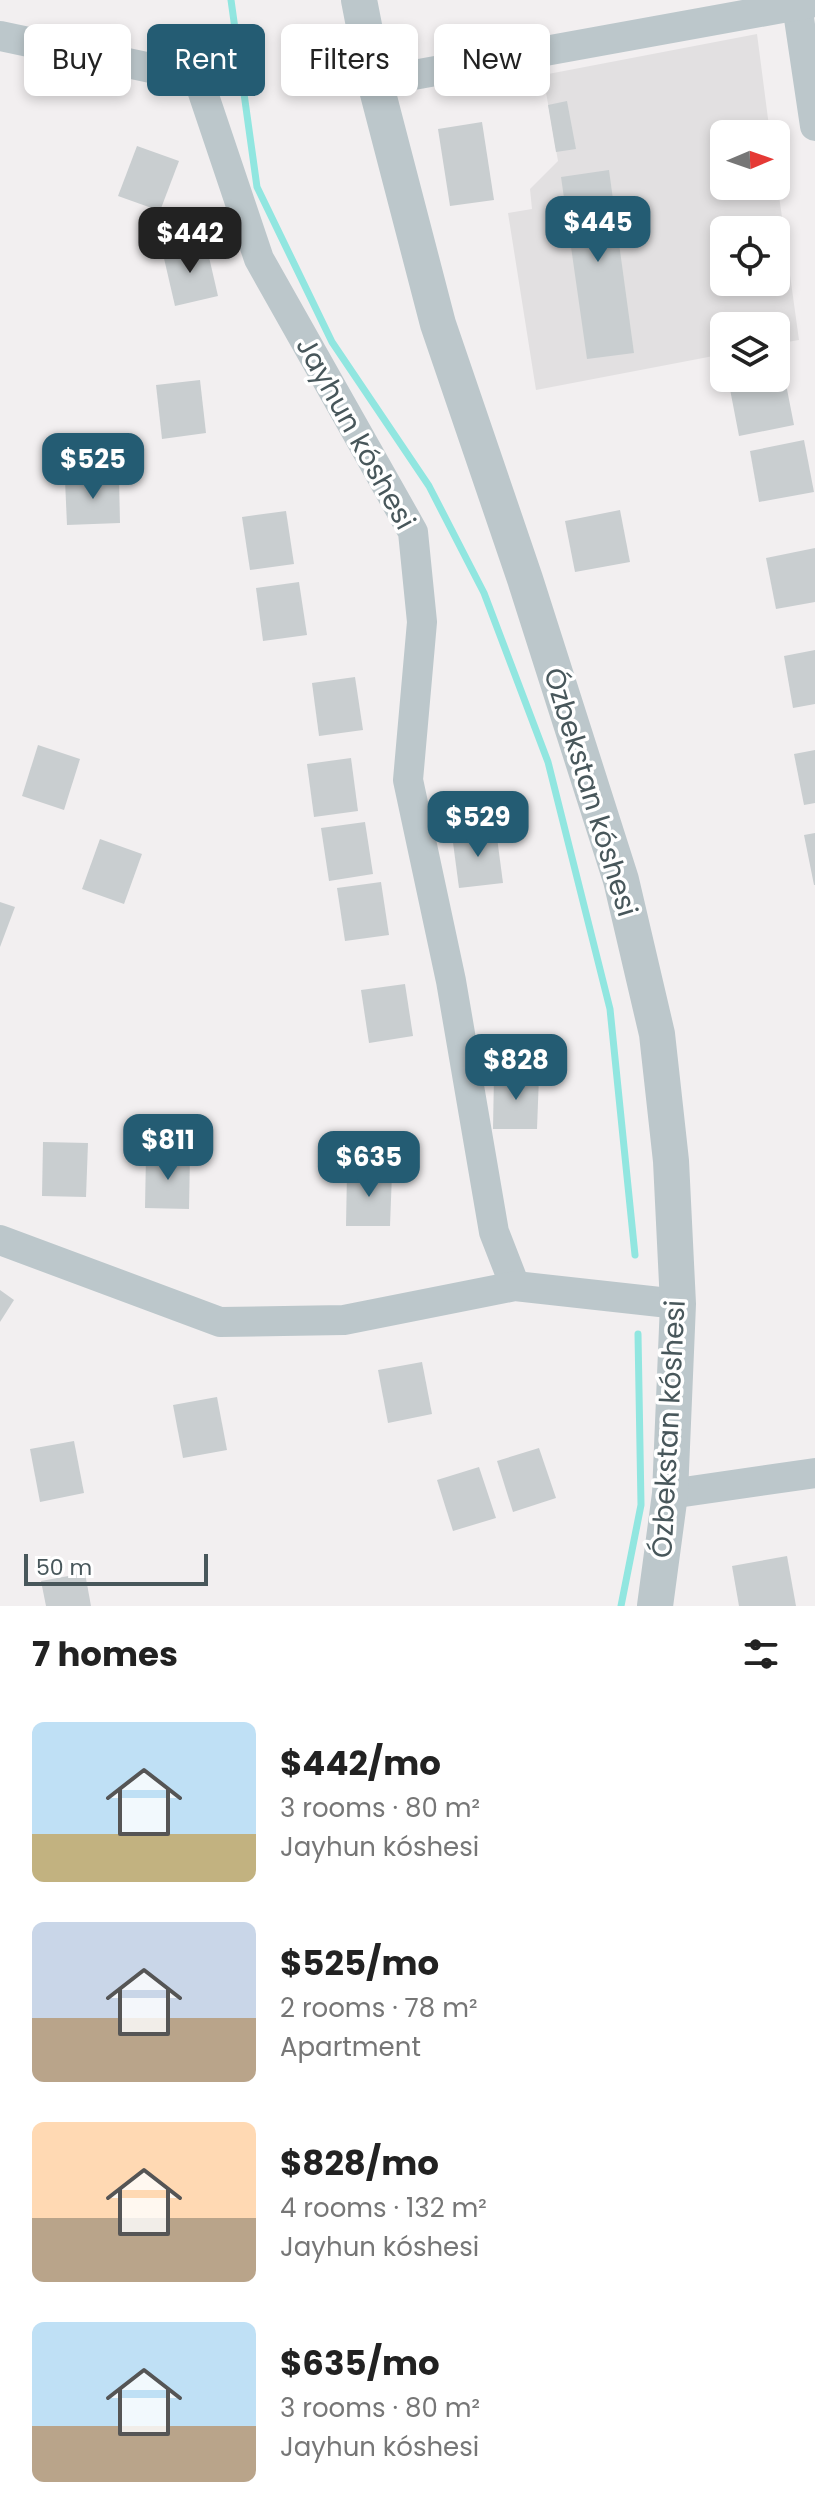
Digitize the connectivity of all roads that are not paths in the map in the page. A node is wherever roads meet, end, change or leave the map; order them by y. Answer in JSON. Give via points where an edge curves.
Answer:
{"nodes":[{"id":1,"x":359,"y":0,"type":"edge"},
{"id":2,"x":806,"y":3,"type":"edge"},
{"id":3,"x":364,"y":24,"type":"edge"},
{"id":4,"x":0,"y":36,"type":"edge"},
{"id":5,"x":418,"y":74,"type":"edge"},
{"id":6,"x":379,"y":96,"type":"edge"},
{"id":7,"x":815,"y":126,"type":"edge"},
{"id":8,"x":0,"y":1240,"type":"edge"},
{"id":9,"x":515,"y":1286,"type":"junction"},
{"id":10,"x":678,"y":1304,"type":"junction"},
{"id":11,"x":815,"y":1473,"type":"edge"},
{"id":12,"x":670,"y":1494,"type":"junction"},
{"id":13,"x":655,"y":1606,"type":"edge"}],
"edges":[{"from":1,"to":3,"type":"street","name":"Ózbekstan kóshesi"},
{"from":2,"to":5,"type":"street"},
{"from":2,"to":7,"type":"street"},
{"from":4,"to":9,"type":"street","name":"Jayhun kóshesi","via":[[198,78],[259,259],[413,532],[422,622],[408,780],[451,981],[494,1232]]},
{"from":6,"to":10,"type":"street","name":"Ózbekstan kóshesi","via":[[438,324],[621,880],[657,1034],[671,1161]]},
{"from":8,"to":9,"type":"street","via":[[220,1322],[344,1320]]},
{"from":9,"to":10,"type":"street"},
{"from":10,"to":12,"type":"street","name":"Ózbekstan kóshesi"},
{"from":11,"to":12,"type":"street"},
{"from":12,"to":13,"type":"street","name":"Ózbekstan kóshesi"}]}
